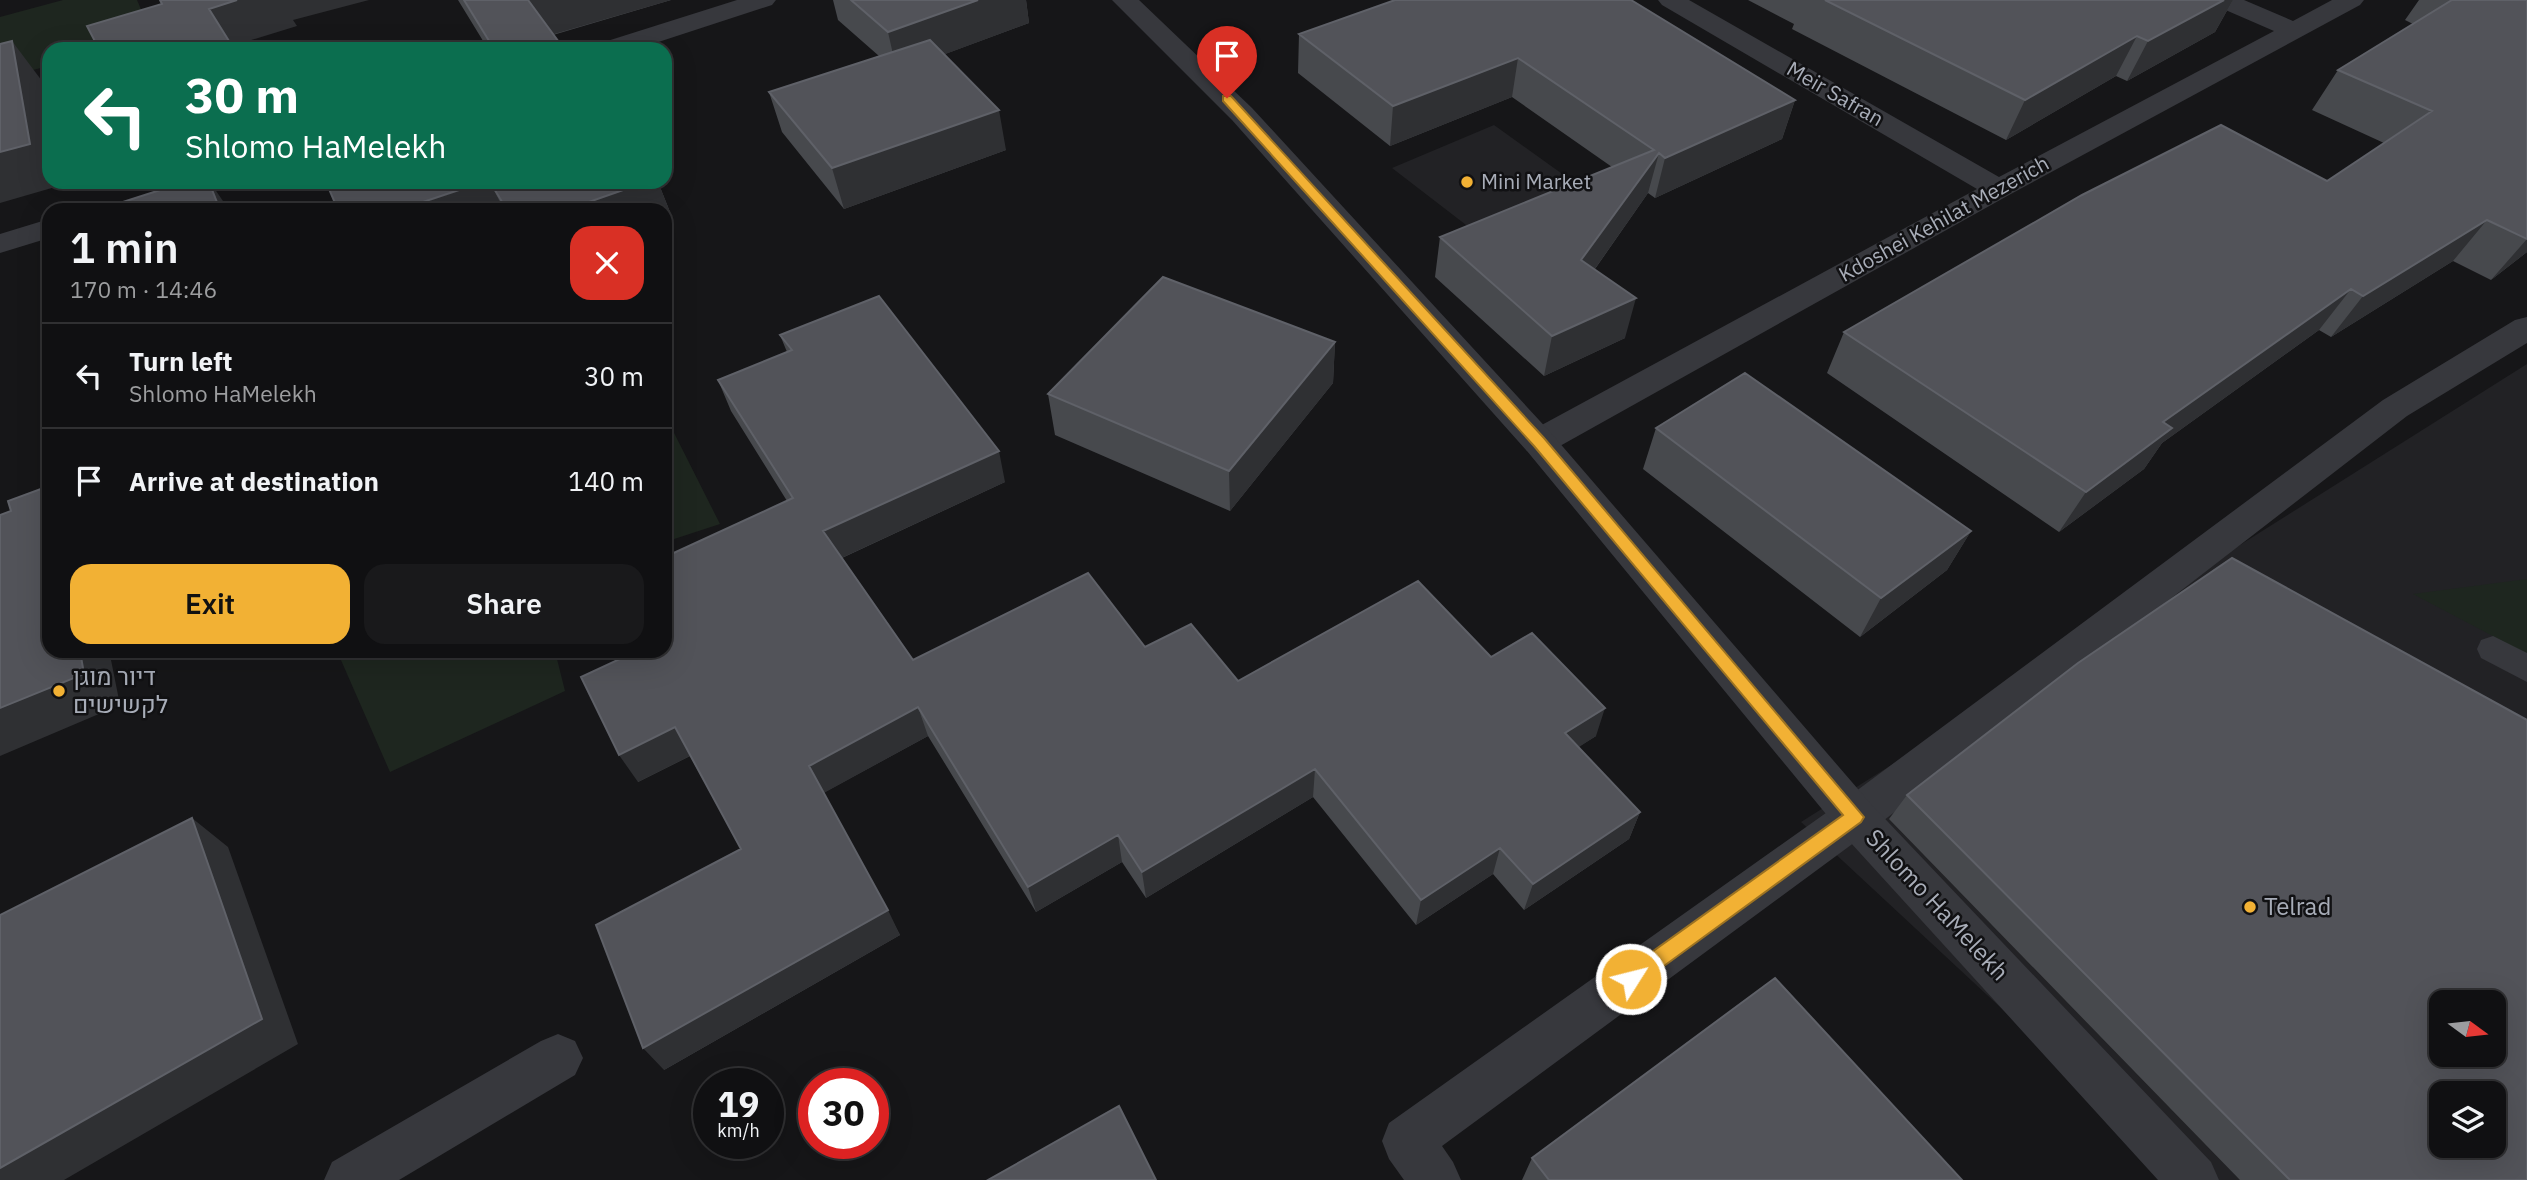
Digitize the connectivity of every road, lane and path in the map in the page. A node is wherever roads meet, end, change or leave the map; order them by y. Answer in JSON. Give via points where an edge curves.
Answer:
{"nodes":[{"id":1,"x":763,"y":0,"type":"edge"},
{"id":2,"x":1125,"y":0,"type":"edge"},
{"id":3,"x":1671,"y":0,"type":"edge"},
{"id":4,"x":2223,"y":0,"type":"edge"},
{"id":5,"x":2351,"y":0,"type":"edge"},
{"id":6,"x":2293,"y":30,"type":"junction"},
{"id":7,"x":632,"y":42,"type":"edge"},
{"id":8,"x":1999,"y":189,"type":"junction"},
{"id":9,"x":42,"y":230,"type":"edge"},
{"id":10,"x":0,"y":244,"type":"edge"},
{"id":11,"x":2527,"y":328,"type":"edge"},
{"id":12,"x":1539,"y":442,"type":"junction"},
{"id":13,"x":2493,"y":649,"type":"dead end"},
{"id":14,"x":2527,"y":669,"type":"edge"},
{"id":15,"x":1855,"y":817,"type":"junction"},
{"id":16,"x":558,"y":1058,"type":"dead end"},
{"id":17,"x":350,"y":1180,"type":"edge"},
{"id":18,"x":1435,"y":1180,"type":"edge"},
{"id":19,"x":2193,"y":1180,"type":"edge"}],
"edges":[{"from":1,"to":7,"type":"street"},
{"from":2,"to":12,"type":"street","name":"Shlomo HaMelekh","via":[[1242,114]]},
{"from":3,"to":8,"type":"street","name":"Meir Safran"},
{"from":4,"to":6,"type":"street"},
{"from":5,"to":6,"type":"street","name":"Kdoshei Kehilat Mezerich"},
{"from":6,"to":8,"type":"street","name":"Kdoshei Kehilat Mezerich"},
{"from":8,"to":12,"type":"street","name":"Kdoshei Kehilat Mezerich"},
{"from":9,"to":10,"type":"street"},
{"from":11,"to":15,"type":"street","via":[[2395,408]]},
{"from":12,"to":15,"type":"street","name":"Shlomo HaMelekh"},
{"from":13,"to":14,"type":"lane"},
{"from":15,"to":18,"type":"street","via":[[1408,1141]]},
{"from":15,"to":19,"type":"street","name":"Shlomo HaMelekh"},
{"from":16,"to":17,"type":"street"}]}
